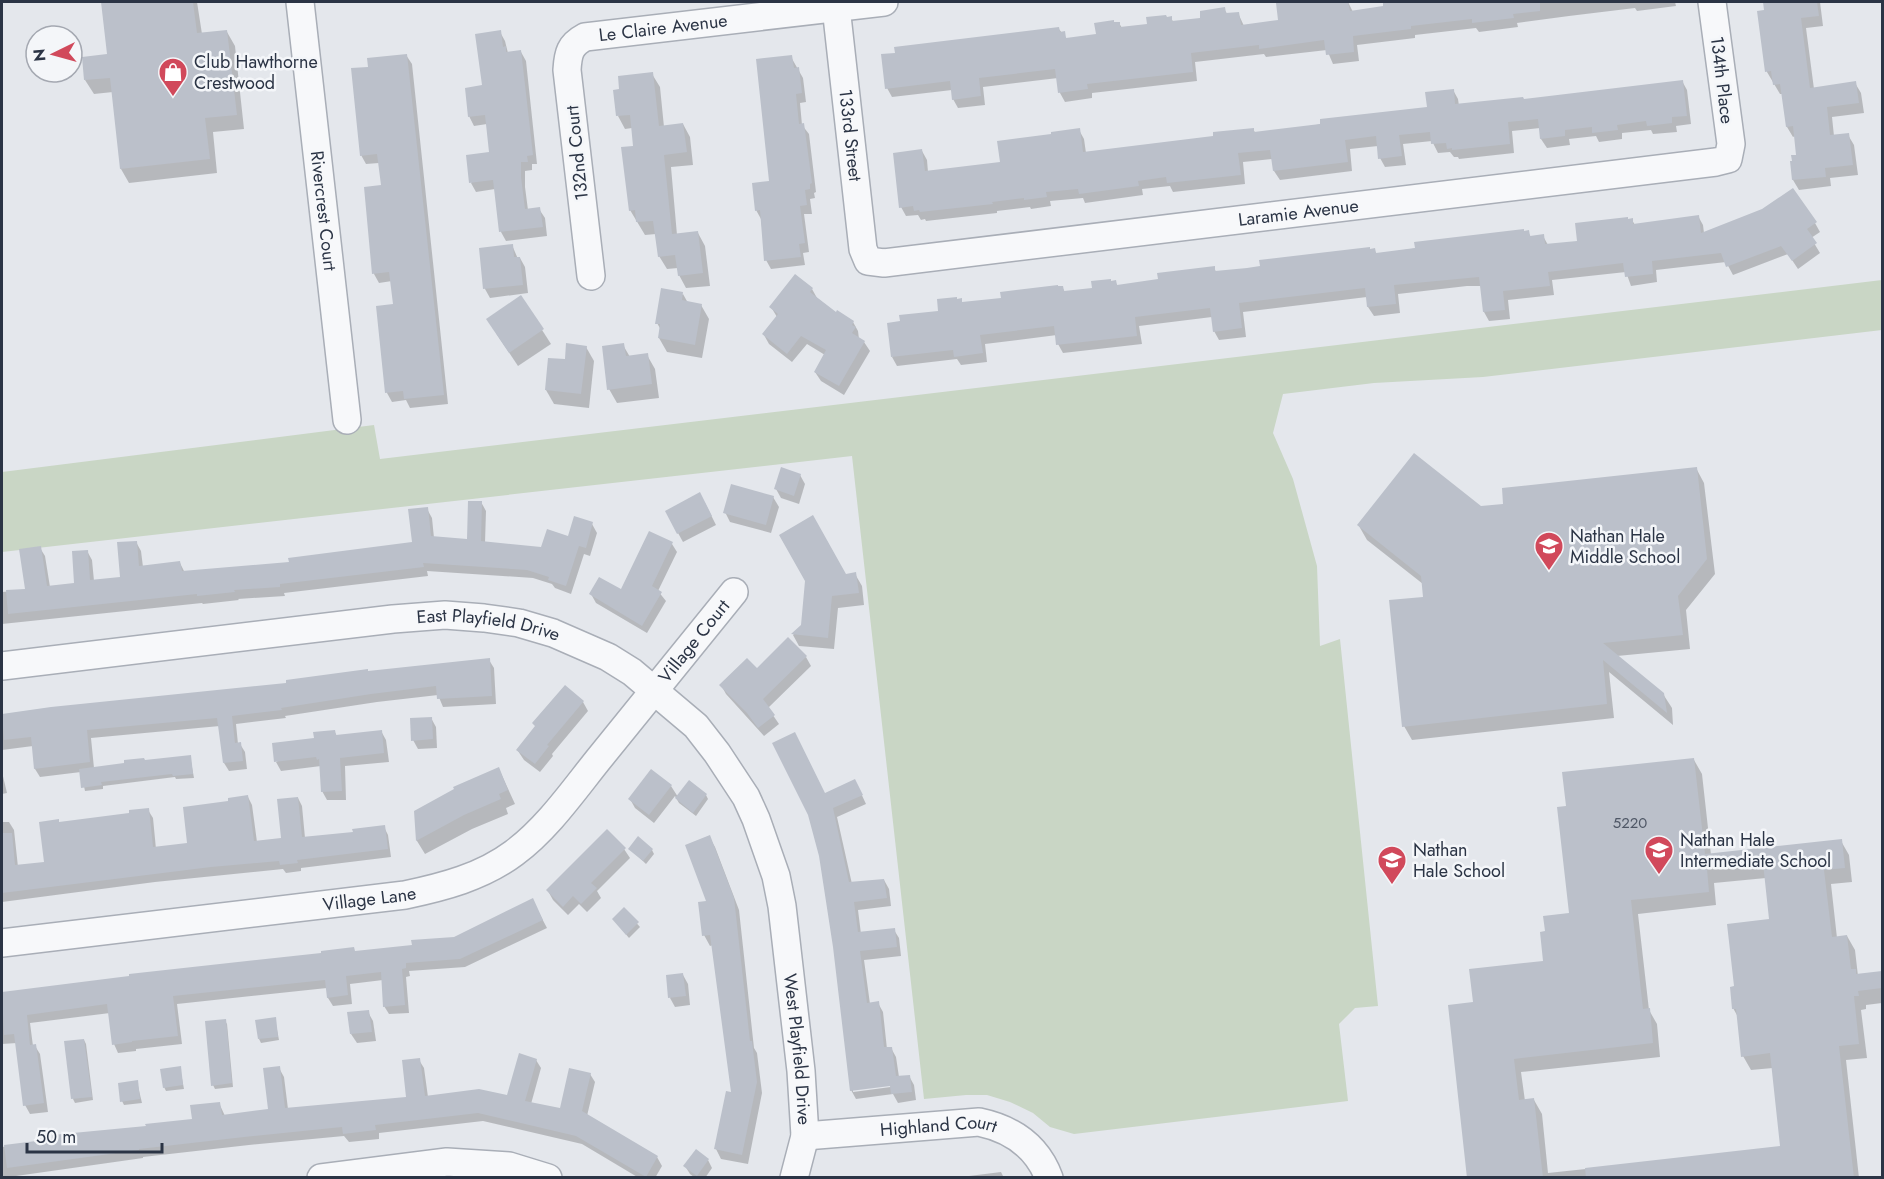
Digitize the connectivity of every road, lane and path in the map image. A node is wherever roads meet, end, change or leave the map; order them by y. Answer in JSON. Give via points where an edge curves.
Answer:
{"nodes":[{"id":1,"x":300,"y":2,"type":"edge"},
{"id":2,"x":884,"y":2,"type":"edge"},
{"id":3,"x":1712,"y":2,"type":"edge"},
{"id":4,"x":836,"y":7,"type":"junction"},
{"id":5,"x":585,"y":37,"type":"joint"},
{"id":6,"x":1728,"y":159,"type":"joint"},
{"id":7,"x":868,"y":261,"type":"joint"},
{"id":8,"x":591,"y":276,"type":"dead end"},
{"id":9,"x":347,"y":420,"type":"dead end"},
{"id":10,"x":734,"y":592,"type":"dead end"},
{"id":11,"x":2,"y":666,"type":"edge"},
{"id":12,"x":655,"y":690,"type":"junction"},
{"id":13,"x":2,"y":943,"type":"edge"},
{"id":14,"x":788,"y":956,"type":"joint"},
{"id":15,"x":805,"y":1136,"type":"junction"},
{"id":16,"x":321,"y":1178,"type":"edge"},
{"id":17,"x":549,"y":1178,"type":"edge"},
{"id":18,"x":794,"y":1178,"type":"edge"},
{"id":19,"x":1049,"y":1178,"type":"edge"}],
"edges":[{"from":1,"to":9,"type":"street","name":"Rivercrest Court"},
{"from":2,"to":4,"type":"street","name":"Le Claire Avenue"},
{"from":3,"to":6,"type":"street","name":"134th Place","via":[[1731,144]]},
{"from":4,"to":5,"type":"street","name":"Le Claire Avenue"},
{"from":4,"to":7,"type":"street","name":"133rd Street","via":[[862,249]]},
{"from":5,"to":8,"type":"street","name":"132nd Court","via":[[573,44],[567,70]]},
{"from":6,"to":7,"type":"street","name":"Laramie Avenue","via":[[884,263]]},
{"from":10,"to":12,"type":"street","name":"Village Court"},
{"from":11,"to":12,"type":"street","name":"East Playfield Drive","via":[[445,615],[519,623],[553,633],[608,657]]},
{"from":12,"to":13,"type":"street","name":"Village Lane","via":[[553,816],[515,853],[467,879],[405,895]]},
{"from":12,"to":14,"type":"street","name":"East Playfield Drive","via":[[696,726],[746,797],[776,876]]},
{"from":14,"to":15,"type":"street","name":"West Playfield Drive"},
{"from":15,"to":18,"type":"street","name":"West Playfield Drive"},
{"from":15,"to":19,"type":"street","name":"Highland Court","via":[[979,1122],[1002,1129],[1031,1147]]},
{"from":16,"to":17,"type":"street","via":[[447,1162],[509,1166]]}]}
